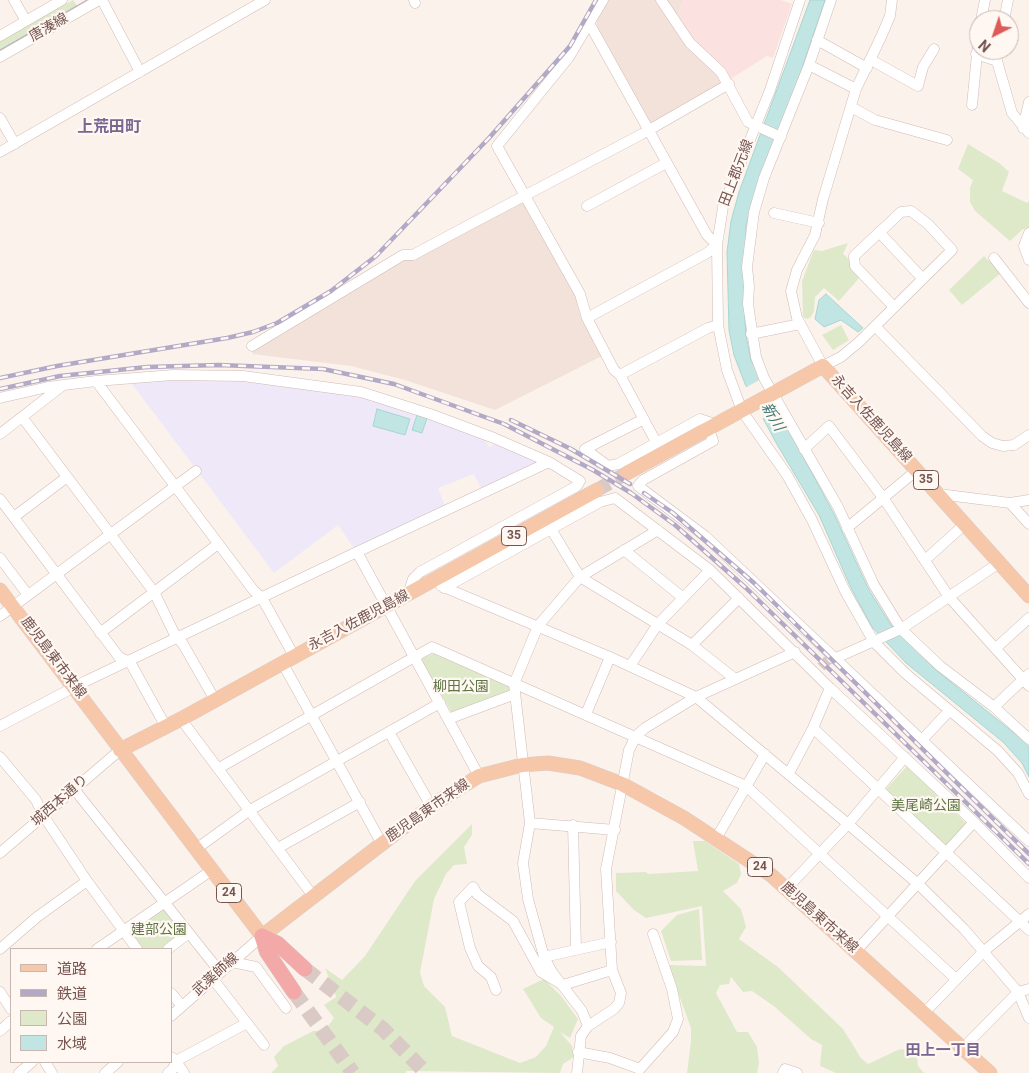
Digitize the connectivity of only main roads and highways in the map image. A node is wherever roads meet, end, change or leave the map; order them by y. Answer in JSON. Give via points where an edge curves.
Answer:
{"nodes":[{"id":1,"x":626,"y":473,"type":"tunnel mouth"},
{"id":2,"x":597,"y":490,"type":"tunnel mouth"},
{"id":3,"x":0,"y":590,"type":"edge"},
{"id":4,"x":1029,"y":596,"type":"edge"},
{"id":5,"x":120,"y":750,"type":"junction"},
{"id":6,"x":262,"y":936,"type":"junction"},
{"id":7,"x":305,"y":969,"type":"tunnel mouth"},
{"id":8,"x":294,"y":992,"type":"tunnel mouth"},
{"id":9,"x":990,"y":1073,"type":"edge"}],
"edges":[{"from":1,"to":4,"type":"main road","name":"永吉入佐鹿児島線","number":"35","via":[[823,366]]},
{"from":2,"to":5,"type":"main road","name":"永吉入佐鹿児島線","number":"35"},
{"from":3,"to":5,"type":"main road","name":"鹿児島東市来線","number":"24"},
{"from":5,"to":6,"type":"main road","name":"鹿児島東市来線","number":"24"},
{"from":6,"to":7,"type":"highway","via":[[278,944]]},
{"from":6,"to":8,"type":"highway","via":[[267,952]]},
{"from":6,"to":9,"type":"main road","name":"鹿児島東市来線","number":"24","via":[[431,806],[479,776],[522,765],[548,763],[580,768],[622,784],[717,837],[787,888]]}]}
